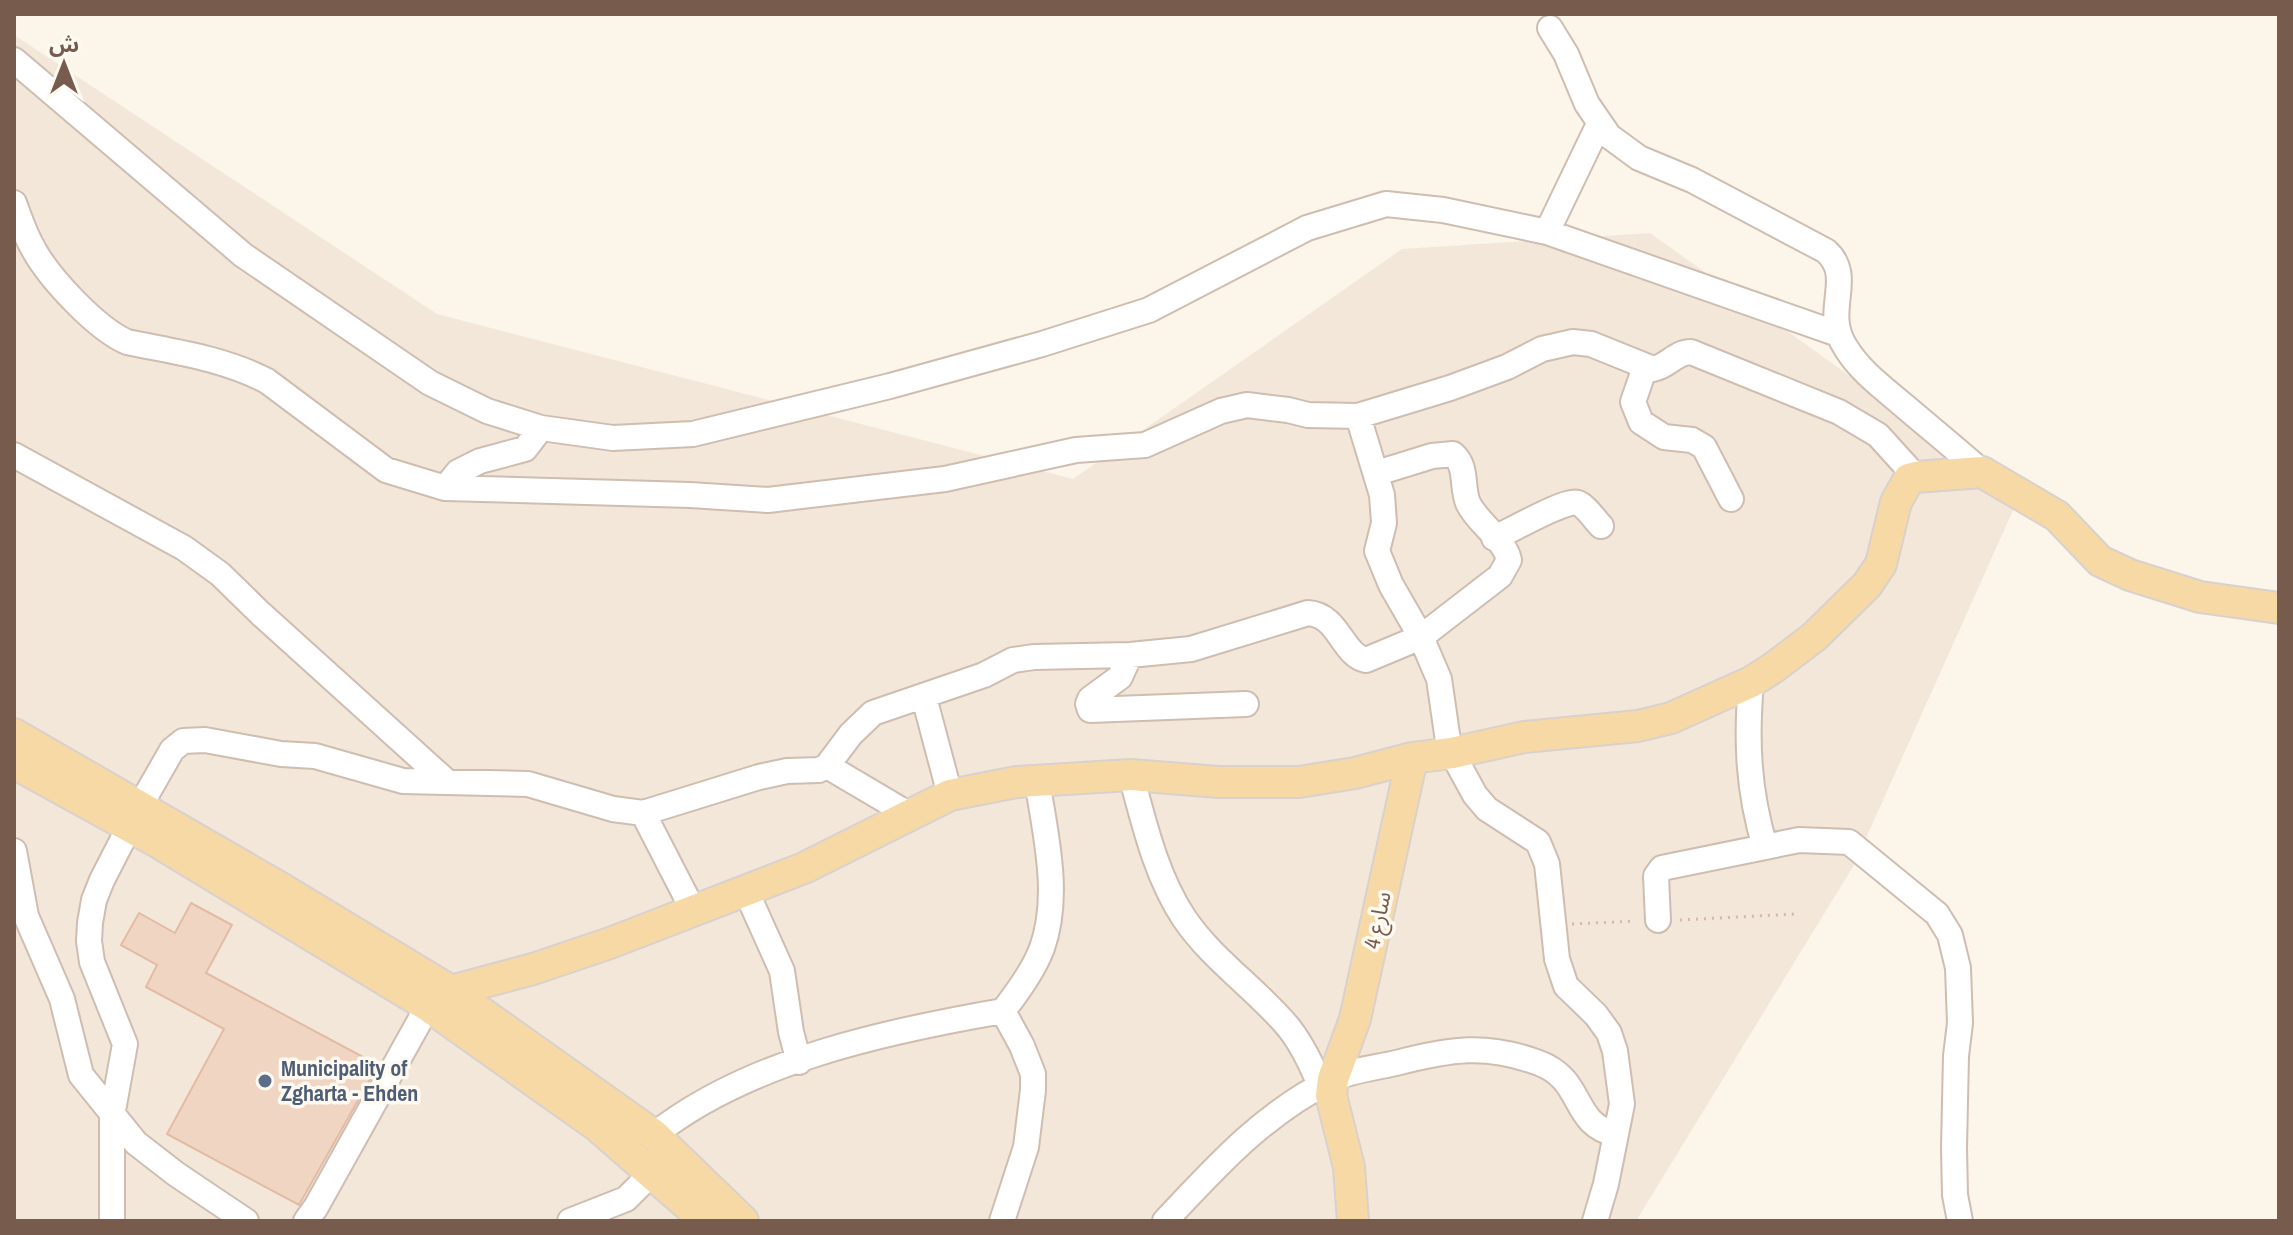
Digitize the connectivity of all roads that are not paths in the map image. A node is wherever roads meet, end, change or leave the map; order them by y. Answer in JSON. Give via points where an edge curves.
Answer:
{"nodes":[{"id":1,"x":1550,"y":28,"type":"dead end"},
{"id":2,"x":14,"y":60,"type":"edge"},
{"id":3,"x":1599,"y":124,"type":"junction"},
{"id":4,"x":14,"y":203,"type":"edge"},
{"id":5,"x":1547,"y":232,"type":"junction"},
{"id":6,"x":14,"y":252,"type":"edge"},
{"id":7,"x":44,"y":265,"type":"junction"},
{"id":8,"x":1838,"y":334,"type":"junction"},
{"id":9,"x":1645,"y":367,"type":"junction"},
{"id":10,"x":1358,"y":416,"type":"junction"},
{"id":11,"x":541,"y":428,"type":"junction"},
{"id":12,"x":14,"y":455,"type":"edge"},
{"id":13,"x":1982,"y":472,"type":"junction"},
{"id":14,"x":1377,"y":473,"type":"junction"},
{"id":15,"x":1916,"y":477,"type":"junction"},
{"id":16,"x":445,"y":488,"type":"junction"},
{"id":17,"x":1731,"y":499,"type":"dead end"},
{"id":18,"x":1601,"y":526,"type":"dead end"},
{"id":19,"x":1494,"y":538,"type":"junction"},
{"id":20,"x":2279,"y":608,"type":"edge"},
{"id":21,"x":1421,"y":637,"type":"junction"},
{"id":22,"x":1130,"y":655,"type":"junction"},
{"id":23,"x":1751,"y":682,"type":"junction"},
{"id":24,"x":924,"y":697,"type":"junction"},
{"id":25,"x":1246,"y":704,"type":"dead end"},
{"id":26,"x":14,"y":734,"type":"edge"},
{"id":27,"x":1452,"y":753,"type":"junction"},
{"id":28,"x":1412,"y":758,"type":"junction"},
{"id":29,"x":14,"y":763,"type":"edge"},
{"id":30,"x":827,"y":766,"type":"junction"},
{"id":31,"x":1131,"y":775,"type":"junction"},
{"id":32,"x":1037,"y":780,"type":"junction"},
{"id":33,"x":447,"y":782,"type":"junction"},
{"id":34,"x":950,"y":795,"type":"junction"},
{"id":35,"x":643,"y":813,"type":"junction"},
{"id":36,"x":910,"y":815,"type":"junction"},
{"id":37,"x":135,"y":817,"type":"junction"},
{"id":38,"x":1765,"y":847,"type":"junction"},
{"id":39,"x":14,"y":851,"type":"edge"},
{"id":40,"x":746,"y":891,"type":"junction"},
{"id":41,"x":693,"y":910,"type":"junction"},
{"id":42,"x":1658,"y":920,"type":"dead end"},
{"id":43,"x":439,"y":999,"type":"junction"},
{"id":44,"x":1003,"y":1011,"type":"junction"},
{"id":45,"x":799,"y":1062,"type":"junction"},
{"id":46,"x":1327,"y":1083,"type":"junction"},
{"id":47,"x":112,"y":1116,"type":"junction"},
{"id":48,"x":1616,"y":1134,"type":"junction"},
{"id":49,"x":654,"y":1135,"type":"junction"},
{"id":50,"x":652,"y":1173,"type":"junction"},
{"id":51,"x":112,"y":1221,"type":"edge"},
{"id":52,"x":246,"y":1221,"type":"edge"},
{"id":53,"x":306,"y":1221,"type":"edge"},
{"id":54,"x":570,"y":1221,"type":"edge"},
{"id":55,"x":706,"y":1221,"type":"edge"},
{"id":56,"x":743,"y":1221,"type":"edge"},
{"id":57,"x":1002,"y":1221,"type":"edge"},
{"id":58,"x":1165,"y":1221,"type":"edge"},
{"id":59,"x":1353,"y":1221,"type":"edge"},
{"id":60,"x":1595,"y":1221,"type":"edge"},
{"id":61,"x":1960,"y":1221,"type":"edge"}],
"edges":[{"from":1,"to":3,"type":"street"},
{"from":2,"to":11,"type":"street","via":[[243,255],[430,383],[487,411]]},
{"from":3,"to":5,"type":"street"},
{"from":3,"to":8,"type":"street","via":[[1639,158],[1826,251],[1839,268]]},
{"from":4,"to":7,"type":"street"},
{"from":5,"to":8,"type":"street"},
{"from":5,"to":11,"type":"street","via":[[1386,204],[1307,228],[1149,310],[890,386],[693,434],[613,438]]},
{"from":6,"to":7,"type":"street"},
{"from":7,"to":16,"type":"street","via":[[112,336],[248,371],[386,470]]},
{"from":8,"to":13,"type":"street","via":[[1867,375]]},
{"from":9,"to":10,"type":"street","via":[[1591,344],[1558,344],[1450,388]]},
{"from":9,"to":15,"type":"street","via":[[1661,368],[1691,352],[1812,400],[1878,435]]},
{"from":9,"to":17,"type":"street","via":[[1633,402],[1635,413],[1664,437],[1704,447]]},
{"from":10,"to":14,"type":"street"},
{"from":10,"to":16,"type":"street","via":[[1247,405],[1145,445],[1076,450],[945,479],[768,500]]},
{"from":11,"to":16,"type":"street","via":[[525,449],[469,466]]},
{"from":12,"to":33,"type":"street","via":[[184,548],[220,574]]},
{"from":13,"to":15,"type":"main road"},
{"from":13,"to":20,"type":"main road","via":[[2057,516],[2100,561],[2130,575],[2200,597]]},
{"from":14,"to":19,"type":"street","via":[[1453,454],[1461,464],[1467,500]]},
{"from":14,"to":21,"type":"street","via":[[1384,513],[1377,551]]},
{"from":15,"to":23,"type":"main road","via":[[1909,479],[1896,502],[1881,564],[1867,585],[1814,637]]},
{"from":18,"to":19,"type":"street","via":[[1572,501]]},
{"from":19,"to":21,"type":"street","via":[[1509,556],[1506,569]]},
{"from":21,"to":22,"type":"street","via":[[1366,660],[1321,615],[1308,613],[1191,649]]},
{"from":21,"to":27,"type":"street","via":[[1439,679]]},
{"from":22,"to":24,"type":"street","via":[[1013,660]]},
{"from":22,"to":25,"type":"street","via":[[1120,677],[1090,699],[1090,710]]},
{"from":23,"to":27,"type":"main road","via":[[1701,707],[1649,723],[1524,737]]},
{"from":23,"to":38,"type":"street","via":[[1749,777]]},
{"from":24,"to":30,"type":"street","via":[[873,713]]},
{"from":24,"to":34,"type":"street"},
{"from":26,"to":37,"type":"main road"},
{"from":27,"to":28,"type":"main road"},
{"from":27,"to":48,"type":"street","via":[[1481,802],[1538,842],[1547,864],[1557,959],[1566,986],[1596,1015],[1615,1051],[1622,1104]]},
{"from":28,"to":31,"type":"main road","via":[[1299,782]]},
{"from":28,"to":46,"type":"main road","name":"سارع 4","via":[[1355,1019]]},
{"from":29,"to":37,"type":"main road"},
{"from":30,"to":35,"type":"street","via":[[759,777]]},
{"from":30,"to":36,"type":"street"},
{"from":31,"to":32,"type":"main road"},
{"from":31,"to":46,"type":"street","via":[[1161,870],[1183,917],[1217,959],[1288,1027]]},
{"from":32,"to":34,"type":"main road"},
{"from":32,"to":44,"type":"street","via":[[1050,874],[1046,929],[1042,949]]},
{"from":33,"to":35,"type":"street","via":[[528,784]]},
{"from":33,"to":37,"type":"street","via":[[388,779],[315,756],[195,739],[172,750]]},
{"from":34,"to":36,"type":"main road"},
{"from":35,"to":41,"type":"street"},
{"from":36,"to":40,"type":"main road"},
{"from":37,"to":43,"type":"main road"},
{"from":37,"to":47,"type":"street","via":[[102,880],[90,923],[92,962],[125,1044]]},
{"from":38,"to":42,"type":"street","via":[[1662,868],[1656,876]]},
{"from":38,"to":61,"type":"street","via":[[1799,840],[1849,842],[1937,914],[1950,935],[1960,1009],[1954,1148]]},
{"from":39,"to":47,"type":"street","via":[[26,916],[62,999],[81,1075]]},
{"from":40,"to":41,"type":"main road"},
{"from":40,"to":45,"type":"street","via":[[782,971]]},
{"from":41,"to":43,"type":"main road"},
{"from":43,"to":49,"type":"main road","via":[[533,1052]]},
{"from":43,"to":50,"type":"main road"},
{"from":43,"to":53,"type":"street"},
{"from":44,"to":45,"type":"street","via":[[890,1034]]},
{"from":44,"to":57,"type":"street","via":[[1033,1074],[1033,1090],[1026,1147]]},
{"from":45,"to":49,"type":"street","via":[[720,1093]]},
{"from":46,"to":48,"type":"street","via":[[1439,1052],[1498,1050],[1544,1064],[1561,1076],[1593,1125]]},
{"from":46,"to":58,"type":"street","via":[[1253,1131]]},
{"from":46,"to":59,"type":"main road","via":[[1349,1167]]},
{"from":47,"to":51,"type":"street"},
{"from":47,"to":52,"type":"street","via":[[136,1143]]},
{"from":48,"to":60,"type":"street"},
{"from":49,"to":56,"type":"main road"},
{"from":50,"to":54,"type":"street","via":[[626,1199]]},
{"from":50,"to":55,"type":"main road"}]}
